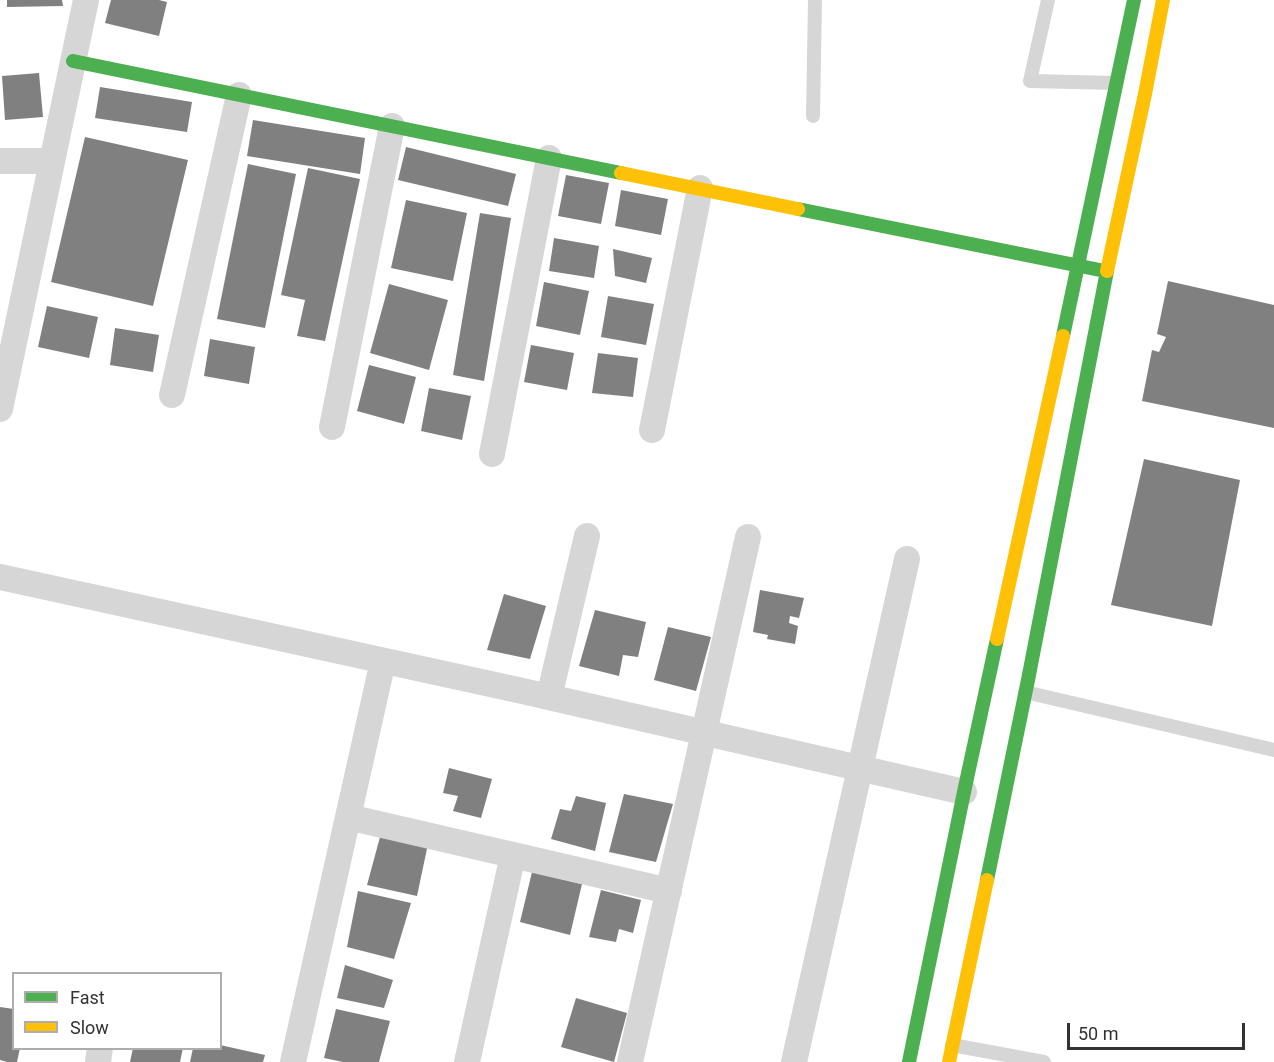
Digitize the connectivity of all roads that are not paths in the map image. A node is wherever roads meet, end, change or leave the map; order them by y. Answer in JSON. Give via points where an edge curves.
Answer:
{"nodes":[{"id":1,"x":86,"y":0,"type":"edge"},
{"id":2,"x":815,"y":0,"type":"edge"},
{"id":3,"x":1048,"y":0,"type":"edge"},
{"id":4,"x":1134,"y":0,"type":"edge"},
{"id":5,"x":1163,"y":0,"type":"edge"},
{"id":6,"x":1144,"y":21,"type":"junction"},
{"id":7,"x":73,"y":61,"type":"junction"},
{"id":8,"x":1116,"y":82,"type":"junction"},
{"id":9,"x":239,"y":95,"type":"junction"},
{"id":10,"x":813,"y":116,"type":"dead end"},
{"id":11,"x":392,"y":126,"type":"junction"},
{"id":12,"x":549,"y":158,"type":"junction"},
{"id":13,"x":0,"y":161,"type":"edge"},
{"id":14,"x":52,"y":161,"type":"junction"},
{"id":15,"x":700,"y":188,"type":"junction"},
{"id":16,"x":1078,"y":264,"type":"junction"},
{"id":17,"x":1107,"y":271,"type":"junction"},
{"id":18,"x":7,"y":339,"type":"edge"},
{"id":19,"x":172,"y":395,"type":"dead end"},
{"id":20,"x":0,"y":409,"type":"edge"},
{"id":21,"x":332,"y":427,"type":"dead end"},
{"id":22,"x":652,"y":430,"type":"dead end"},
{"id":23,"x":492,"y":454,"type":"dead end"},
{"id":24,"x":587,"y":536,"type":"dead end"},
{"id":25,"x":748,"y":537,"type":"dead end"},
{"id":26,"x":907,"y":558,"type":"dead end"},
{"id":27,"x":0,"y":577,"type":"edge"},
{"id":28,"x":383,"y":661,"type":"junction"},
{"id":29,"x":1025,"y":692,"type":"junction"},
{"id":30,"x":549,"y":697,"type":"junction"},
{"id":31,"x":705,"y":733,"type":"junction"},
{"id":32,"x":1274,"y":750,"type":"edge"},
{"id":33,"x":860,"y":768,"type":"junction"},
{"id":34,"x":964,"y":792,"type":"junction"},
{"id":35,"x":348,"y":817,"type":"junction"},
{"id":36,"x":513,"y":855,"type":"junction"},
{"id":37,"x":669,"y":891,"type":"junction"},
{"id":38,"x":952,"y":1045,"type":"junction"},
{"id":39,"x":293,"y":1062,"type":"edge"},
{"id":40,"x":467,"y":1062,"type":"edge"},
{"id":41,"x":630,"y":1062,"type":"edge"},
{"id":42,"x":794,"y":1062,"type":"edge"},
{"id":43,"x":909,"y":1062,"type":"edge"},
{"id":44,"x":949,"y":1062,"type":"edge"},
{"id":45,"x":1044,"y":1062,"type":"edge"}],
"edges":[{"from":1,"to":7,"type":"street"},
{"from":2,"to":10,"type":"lane"},
{"from":3,"to":8,"type":"lane","via":[[1030,81]]},
{"from":4,"to":6,"type":"street"},
{"from":5,"to":6,"type":"street"},
{"from":6,"to":8,"type":"street"},
{"from":6,"to":17,"type":"street","via":[[1145,94]]},
{"from":7,"to":9,"type":"street"},
{"from":7,"to":14,"type":"street"},
{"from":8,"to":16,"type":"street"},
{"from":9,"to":11,"type":"street"},
{"from":9,"to":19,"type":"street"},
{"from":11,"to":12,"type":"street"},
{"from":11,"to":21,"type":"street"},
{"from":12,"to":15,"type":"street"},
{"from":12,"to":23,"type":"street"},
{"from":13,"to":14,"type":"street"},
{"from":14,"to":18,"type":"street"},
{"from":15,"to":16,"type":"street"},
{"from":15,"to":22,"type":"street"},
{"from":16,"to":17,"type":"street"},
{"from":16,"to":34,"type":"street"},
{"from":17,"to":29,"type":"street"},
{"from":18,"to":20,"type":"street"},
{"from":24,"to":30,"type":"street"},
{"from":25,"to":31,"type":"street"},
{"from":26,"to":33,"type":"street"},
{"from":27,"to":28,"type":"street"},
{"from":28,"to":30,"type":"street"},
{"from":28,"to":35,"type":"street"},
{"from":29,"to":32,"type":"lane"},
{"from":29,"to":38,"type":"street"},
{"from":30,"to":31,"type":"street"},
{"from":31,"to":33,"type":"street"},
{"from":31,"to":37,"type":"street"},
{"from":33,"to":34,"type":"street"},
{"from":33,"to":42,"type":"street"},
{"from":34,"to":43,"type":"street"},
{"from":35,"to":36,"type":"street"},
{"from":35,"to":39,"type":"street"},
{"from":36,"to":37,"type":"street"},
{"from":36,"to":40,"type":"street"},
{"from":37,"to":41,"type":"street"},
{"from":38,"to":44,"type":"street"},
{"from":38,"to":45,"type":"lane"}]}
